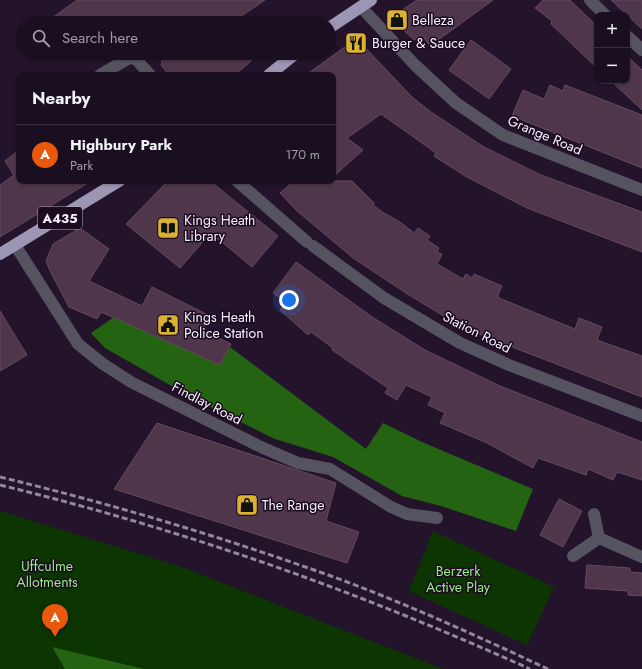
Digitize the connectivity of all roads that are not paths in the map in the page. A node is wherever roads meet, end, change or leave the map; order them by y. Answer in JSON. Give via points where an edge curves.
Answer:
{"nodes":[{"id":1,"x":372,"y":0,"type":"edge"},
{"id":2,"x":590,"y":0,"type":"edge"},
{"id":3,"x":361,"y":7,"type":"junction"},
{"id":4,"x":602,"y":12,"type":"edge"},
{"id":5,"x":336,"y":23,"type":"edge"},
{"id":6,"x":630,"y":39,"type":"edge"},
{"id":7,"x":642,"y":50,"type":"edge"},
{"id":8,"x":126,"y":60,"type":"edge"},
{"id":9,"x":136,"y":60,"type":"edge"},
{"id":10,"x":287,"y":60,"type":"edge"},
{"id":11,"x":105,"y":72,"type":"edge"},
{"id":12,"x":147,"y":72,"type":"edge"},
{"id":13,"x":272,"y":72,"type":"edge"},
{"id":14,"x":114,"y":184,"type":"edge"},
{"id":15,"x":240,"y":184,"type":"edge"},
{"id":16,"x":642,"y":190,"type":"edge"},
{"id":17,"x":15,"y":245,"type":"junction"},
{"id":18,"x":0,"y":254,"type":"edge"},
{"id":19,"x":642,"y":416,"type":"edge"},
{"id":20,"x":594,"y":514,"type":"dead end"},
{"id":21,"x":437,"y":518,"type":"dead end"},
{"id":22,"x":599,"y":538,"type":"junction"},
{"id":23,"x":573,"y":556,"type":"dead end"},
{"id":24,"x":642,"y":557,"type":"edge"}],
"edges":[{"from":1,"to":3,"type":"highway"},
{"from":2,"to":4,"type":"street"},
{"from":3,"to":5,"type":"highway"},
{"from":3,"to":16,"type":"street","name":"Grange Road","via":[[415,65],[456,103],[503,135]]},
{"from":6,"to":7,"type":"street"},
{"from":8,"to":11,"type":"street"},
{"from":9,"to":12,"type":"street"},
{"from":10,"to":13,"type":"highway"},
{"from":14,"to":17,"type":"highway","number":"A435"},
{"from":15,"to":19,"type":"street","name":"Station Road","via":[[310,244],[384,298],[460,343],[509,365]]},
{"from":17,"to":18,"type":"highway","number":"A435"},
{"from":17,"to":21,"type":"street","name":"Findlay Road","via":[[78,344],[131,382],[261,447],[298,463],[330,469],[391,507],[407,514]]},
{"from":20,"to":22,"type":"street"},
{"from":22,"to":23,"type":"street"},
{"from":22,"to":24,"type":"street"}]}
